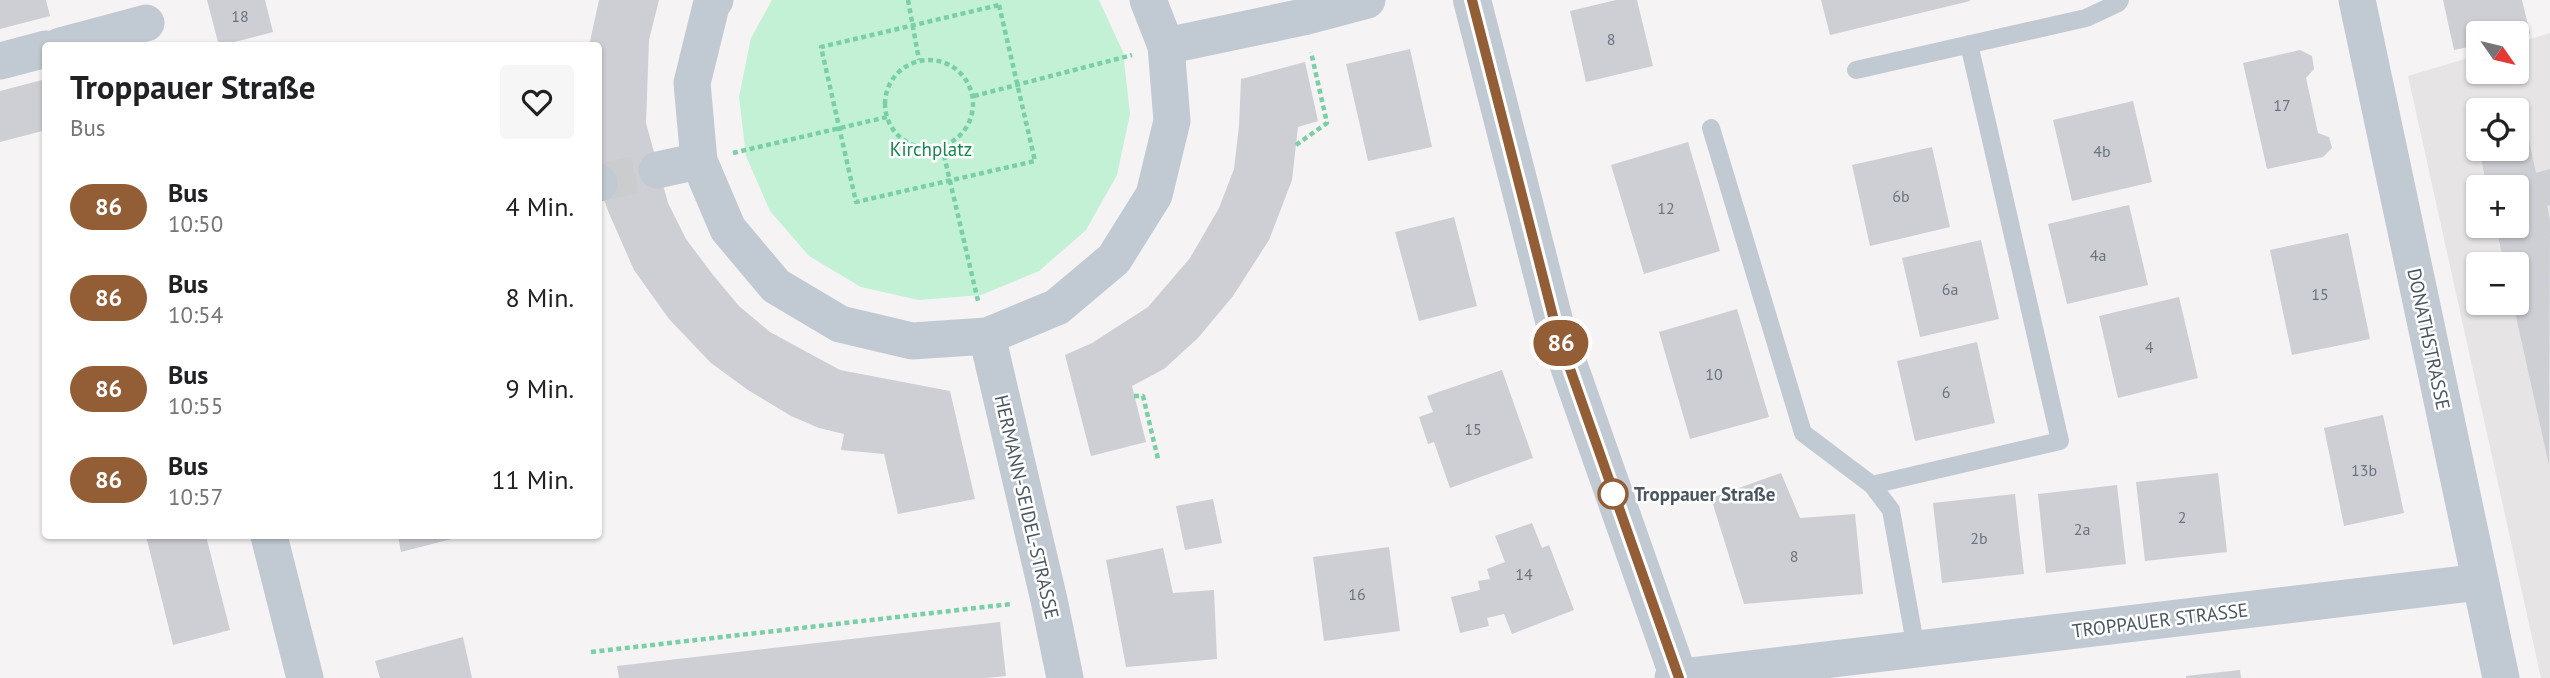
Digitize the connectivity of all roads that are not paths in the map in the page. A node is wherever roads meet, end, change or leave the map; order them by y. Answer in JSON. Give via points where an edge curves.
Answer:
{"nodes":[{"id":1,"x":715,"y":0,"type":"edge"},
{"id":2,"x":1148,"y":0,"type":"edge"},
{"id":3,"x":1367,"y":0,"type":"edge"},
{"id":4,"x":1472,"y":0,"type":"edge"},
{"id":5,"x":2120,"y":0,"type":"edge"},
{"id":6,"x":2357,"y":0,"type":"edge"},
{"id":7,"x":145,"y":23,"type":"edge"},
{"id":8,"x":75,"y":42,"type":"edge"},
{"id":9,"x":1969,"y":44,"type":"junction"},
{"id":10,"x":1167,"y":46,"type":"junction"},
{"id":11,"x":42,"y":50,"type":"edge"},
{"id":12,"x":0,"y":61,"type":"edge"},
{"id":13,"x":1856,"y":70,"type":"dead end"},
{"id":14,"x":1711,"y":128,"type":"dead end"},
{"id":15,"x":699,"y":161,"type":"junction"},
{"id":16,"x":657,"y":170,"type":"tunnel mouth"},
{"id":17,"x":987,"y":336,"type":"junction"},
{"id":18,"x":1871,"y":485,"type":"junction"},
{"id":19,"x":270,"y":539,"type":"edge"},
{"id":20,"x":2480,"y":582,"type":"junction"},
{"id":21,"x":1916,"y":649,"type":"junction"},
{"id":22,"x":305,"y":678,"type":"edge"},
{"id":23,"x":1065,"y":678,"type":"edge"},
{"id":24,"x":1673,"y":678,"type":"edge"},
{"id":25,"x":1679,"y":678,"type":"edge"},
{"id":26,"x":2501,"y":678,"type":"edge"}],
"edges":[{"from":1,"to":15,"type":"street","via":[[692,83]]},
{"from":2,"to":10,"type":"street"},
{"from":3,"to":10,"type":"street"},
{"from":4,"to":25,"type":"street","via":[[1557,332]]},
{"from":5,"to":9,"type":"lane","via":[[2086,18]]},
{"from":6,"to":20,"type":"street","name":"DONATHSTRASSE"},
{"from":7,"to":8,"type":"street"},
{"from":9,"to":13,"type":"lane"},
{"from":9,"to":18,"type":"lane","via":[[2060,441]]},
{"from":10,"to":17,"type":"street","via":[[1171,121],[1154,195],[1114,258],[1056,307]]},
{"from":11,"to":12,"type":"street"},
{"from":14,"to":18,"type":"lane","via":[[1803,433]]},
{"from":15,"to":16,"type":"street"},
{"from":15,"to":17,"type":"street","via":[[728,229],[776,286],[840,324],[912,341]]},
{"from":17,"to":23,"type":"street","name":"HERMANN-SEIDEL-STRASSE"},
{"from":18,"to":21,"type":"lane","via":[[1891,510]]},
{"from":19,"to":22,"type":"street"},
{"from":20,"to":21,"type":"street","name":"TROPPAUER STRASSE"},
{"from":20,"to":26,"type":"street","name":"DONATHSTRASSE"},
{"from":21,"to":25,"type":"street","name":"TROPPAUER STRASSE"},
{"from":24,"to":25,"type":"street","name":"TROPPAUER STRASSE"}]}
